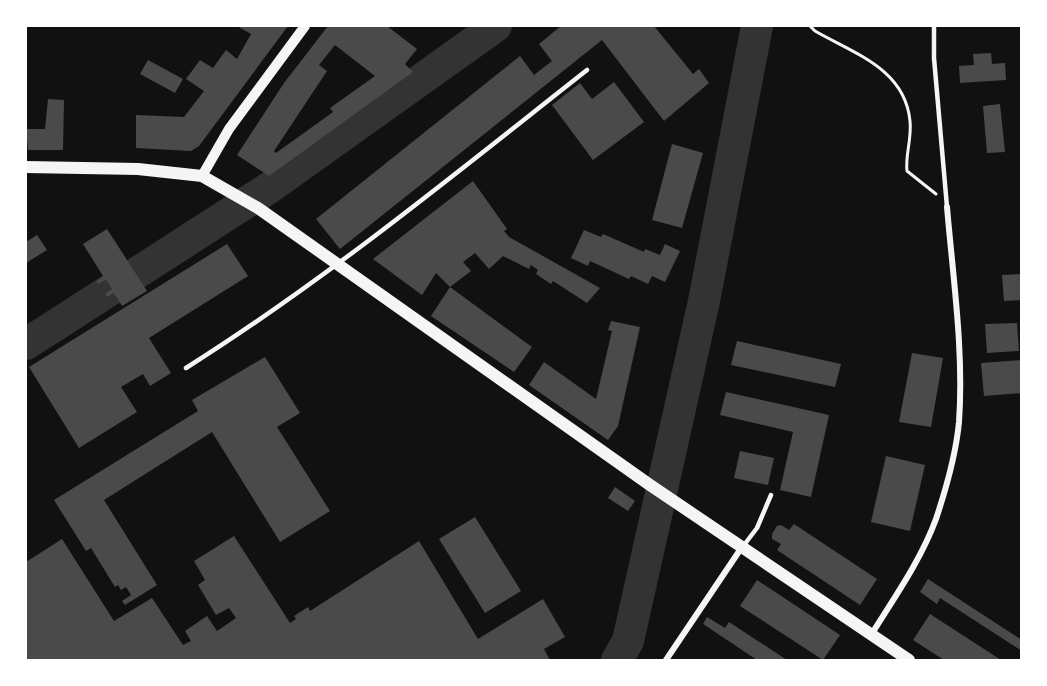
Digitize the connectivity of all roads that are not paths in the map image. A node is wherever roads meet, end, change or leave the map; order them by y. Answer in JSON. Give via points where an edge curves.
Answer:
{"nodes":[{"id":1,"x":305,"y":26,"type":"edge"},
{"id":2,"x":934,"y":26,"type":"edge"},
{"id":3,"x":587,"y":70,"type":"dead end"},
{"id":4,"x":26,"y":167,"type":"edge"},
{"id":5,"x":202,"y":176,"type":"junction"},
{"id":6,"x":947,"y":204,"type":"joint"},
{"id":7,"x":336,"y":264,"type":"junction"},
{"id":8,"x":186,"y":368,"type":"dead end"},
{"id":9,"x":771,"y":495,"type":"dead end"},
{"id":10,"x":742,"y":548,"type":"junction"},
{"id":11,"x":872,"y":635,"type":"junction"},
{"id":12,"x":666,"y":660,"type":"edge"},
{"id":13,"x":909,"y":660,"type":"edge"}],
"edges":[{"from":1,"to":5,"type":"street","via":[[229,129]]},
{"from":2,"to":6,"type":"lane"},
{"from":3,"to":7,"type":"lane"},
{"from":4,"to":5,"type":"main road"},
{"from":5,"to":7,"type":"main road","via":[[258,208]]},
{"from":6,"to":11,"type":"street","via":[[959,356],[958,423],[947,483],[935,521],[912,569]]},
{"from":7,"to":8,"type":"lane","via":[[266,317]]},
{"from":7,"to":10,"type":"main road"},
{"from":9,"to":10,"type":"lane","via":[[757,528]]},
{"from":10,"to":11,"type":"main road"},
{"from":10,"to":12,"type":"street"},
{"from":11,"to":13,"type":"main road"}]}
